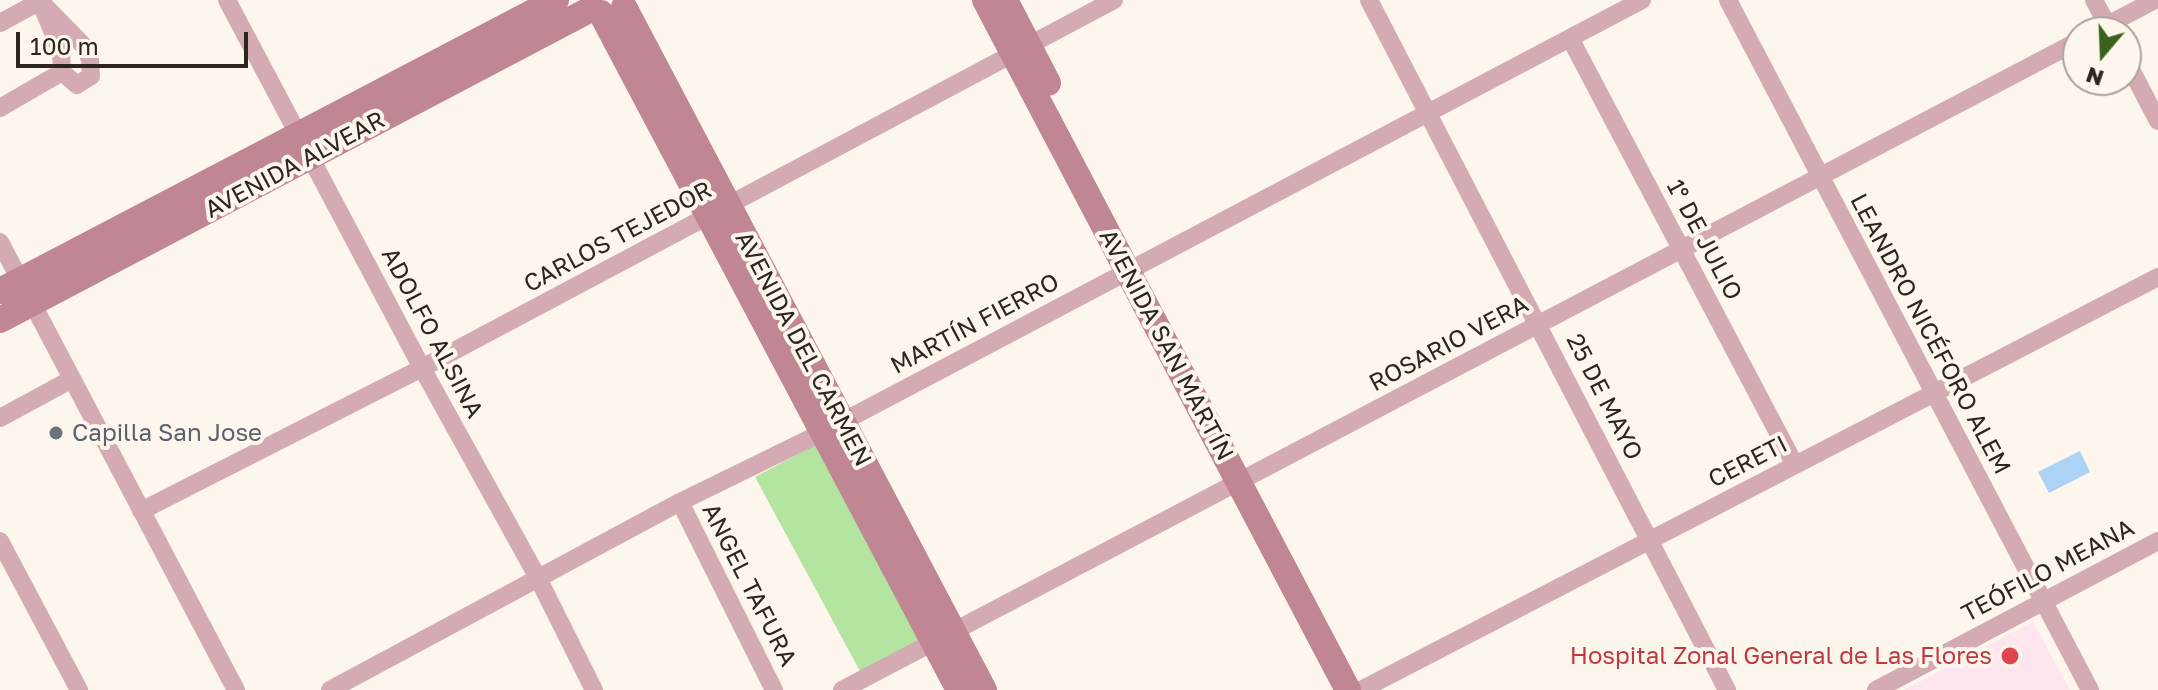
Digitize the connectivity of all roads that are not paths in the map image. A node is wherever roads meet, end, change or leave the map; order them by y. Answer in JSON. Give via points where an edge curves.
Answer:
{"nodes":[{"id":1,"x":227,"y":0,"type":"edge"},
{"id":2,"x":556,"y":0,"type":"edge"},
{"id":3,"x":985,"y":0,"type":"edge"},
{"id":4,"x":1005,"y":0,"type":"edge"},
{"id":5,"x":1114,"y":0,"type":"edge"},
{"id":6,"x":1369,"y":0,"type":"edge"},
{"id":7,"x":1642,"y":0,"type":"edge"},
{"id":8,"x":1728,"y":0,"type":"edge"},
{"id":9,"x":2155,"y":0,"type":"edge"},
{"id":10,"x":41,"y":1,"type":"edge"},
{"id":11,"x":606,"y":6,"type":"edge"},
{"id":12,"x":2128,"y":16,"type":"edge"},
{"id":13,"x":0,"y":23,"type":"edge"},
{"id":14,"x":1570,"y":38,"type":"junction"},
{"id":15,"x":1021,"y":49,"type":"junction"},
{"id":16,"x":2062,"y":49,"type":"edge"},
{"id":17,"x":62,"y":72,"type":"junction"},
{"id":18,"x":2142,"y":90,"type":"edge"},
{"id":19,"x":0,"y":108,"type":"edge"},
{"id":20,"x":1428,"y":113,"type":"junction"},
{"id":21,"x":2158,"y":121,"type":"edge"},
{"id":22,"x":304,"y":146,"type":"junction"},
{"id":23,"x":1820,"y":176,"type":"junction"},
{"id":24,"x":719,"y":211,"type":"junction"},
{"id":25,"x":0,"y":242,"type":"edge"},
{"id":26,"x":1682,"y":249,"type":"junction"},
{"id":27,"x":1134,"y":267,"type":"junction"},
{"id":28,"x":2158,"y":277,"type":"edge"},
{"id":29,"x":17,"y":292,"type":"edge"},
{"id":30,"x":0,"y":320,"type":"edge"},
{"id":31,"x":1539,"y":324,"type":"junction"},
{"id":32,"x":422,"y":368,"type":"junction"},
{"id":33,"x":72,"y":379,"type":"junction"},
{"id":34,"x":1935,"y":394,"type":"junction"},
{"id":35,"x":0,"y":418,"type":"edge"},
{"id":36,"x":832,"y":427,"type":"junction"},
{"id":37,"x":1795,"y":465,"type":"junction"},
{"id":38,"x":1244,"y":478,"type":"junction"},
{"id":39,"x":680,"y":502,"type":"junction"},
{"id":40,"x":141,"y":511,"type":"junction"},
{"id":41,"x":1649,"y":540,"type":"junction"},
{"id":42,"x":0,"y":541,"type":"edge"},
{"id":43,"x":2158,"y":541,"type":"edge"},
{"id":44,"x":538,"y":578,"type":"junction"},
{"id":45,"x":2043,"y":601,"type":"junction"},
{"id":46,"x":943,"y":637,"type":"junction"},
{"id":47,"x":79,"y":690,"type":"edge"},
{"id":48,"x":236,"y":690,"type":"edge"},
{"id":49,"x":330,"y":690,"type":"edge"},
{"id":50,"x":594,"y":690,"type":"edge"},
{"id":51,"x":774,"y":690,"type":"edge"},
{"id":52,"x":842,"y":690,"type":"edge"},
{"id":53,"x":959,"y":690,"type":"edge"},
{"id":54,"x":984,"y":690,"type":"edge"},
{"id":55,"x":1348,"y":690,"type":"edge"},
{"id":56,"x":1362,"y":690,"type":"edge"},
{"id":57,"x":1727,"y":690,"type":"edge"},
{"id":58,"x":1876,"y":690,"type":"edge"},
{"id":59,"x":2090,"y":690,"type":"edge"}],
"edges":[{"from":1,"to":22,"type":"street","name":"ADOLFO ALSINA"},
{"from":2,"to":22,"type":"main road","name":"AVENIDA ALVEAR"},
{"from":3,"to":15,"type":"main road","name":"AVENIDA SAN MARTÍN"},
{"from":4,"to":15,"type":"main road","name":"AVENIDA SAN MARTÍN"},
{"from":5,"to":15,"type":"street","name":"CARLOS TEJEDOR"},
{"from":6,"to":20,"type":"street","name":"25 DE MAYO"},
{"from":7,"to":14,"type":"street","name":"MARTÍN FIERRO"},
{"from":8,"to":23,"type":"street","name":"LEANDRO NICÉFORO ALEM"},
{"from":9,"to":12,"type":"street"},
{"from":10,"to":13,"type":"street"},
{"from":10,"to":17,"type":"street","via":[[61,52]]},
{"from":10,"to":17,"type":"street","via":[[90,59],[91,76],[77,85]]},
{"from":11,"to":22,"type":"main road","name":"AVENIDA ALVEAR"},
{"from":11,"to":24,"type":"main road","name":"AVENIDA DEL CARMEN"},
{"from":14,"to":20,"type":"street","name":"MARTÍN FIERRO"},
{"from":14,"to":26,"type":"street","name":"1° DE JULIO"},
{"from":15,"to":24,"type":"street","name":"CARLOS TEJEDOR"},
{"from":15,"to":27,"type":"main road","name":"AVENIDA SAN MARTÍN"},
{"from":16,"to":23,"type":"street","name":"ROSARIO VERA"},
{"from":17,"to":19,"type":"street"},
{"from":18,"to":21,"type":"street"},
{"from":20,"to":27,"type":"street","name":"MARTÍN FIERRO"},
{"from":20,"to":31,"type":"street","name":"25 DE MAYO"},
{"from":22,"to":29,"type":"main road","name":"AVENIDA ALVEAR"},
{"from":22,"to":32,"type":"street","name":"ADOLFO ALSINA"},
{"from":23,"to":26,"type":"street","name":"ROSARIO VERA"},
{"from":23,"to":34,"type":"street","name":"LEANDRO NICÉFORO ALEM"},
{"from":24,"to":32,"type":"street","name":"CARLOS TEJEDOR"},
{"from":24,"to":36,"type":"main road","name":"AVENIDA DEL CARMEN"},
{"from":25,"to":29,"type":"street"},
{"from":26,"to":31,"type":"street","name":"ROSARIO VERA"},
{"from":26,"to":37,"type":"street","name":"1° DE JULIO"},
{"from":27,"to":36,"type":"street","name":"MARTÍN FIERRO"},
{"from":27,"to":38,"type":"main road","name":"AVENIDA SAN MARTÍN"},
{"from":28,"to":34,"type":"street","name":"CERETI"},
{"from":29,"to":30,"type":"main road","name":"AVENIDA ALVEAR"},
{"from":29,"to":33,"type":"street"},
{"from":31,"to":38,"type":"street","name":"ROSARIO VERA"},
{"from":31,"to":41,"type":"street","name":"25 DE MAYO"},
{"from":32,"to":40,"type":"street","name":"CARLOS TEJEDOR"},
{"from":32,"to":44,"type":"street","name":"ADOLFO ALSINA"},
{"from":33,"to":35,"type":"street"},
{"from":33,"to":40,"type":"street"},
{"from":34,"to":37,"type":"street","name":"CERETI"},
{"from":34,"to":45,"type":"street","name":"LEANDRO NICÉFORO ALEM"},
{"from":36,"to":39,"type":"street","name":"MARTÍN FIERRO"},
{"from":36,"to":46,"type":"main road","name":"AVENIDA DEL CARMEN"},
{"from":37,"to":41,"type":"street","name":"CERETI"},
{"from":38,"to":46,"type":"street","name":"ROSARIO VERA"},
{"from":38,"to":55,"type":"main road","name":"AVENIDA SAN MARTÍN"},
{"from":38,"to":56,"type":"main road","name":"AVENIDA SAN MARTÍN"},
{"from":39,"to":44,"type":"street","name":"MARTÍN FIERRO"},
{"from":39,"to":51,"type":"street","name":"ANGEL TAFURA"},
{"from":40,"to":48,"type":"street"},
{"from":41,"to":56,"type":"street","name":"CERETI"},
{"from":41,"to":57,"type":"street","name":"25 DE MAYO"},
{"from":42,"to":47,"type":"street"},
{"from":43,"to":45,"type":"street","name":"TEÓFILO MEANA"},
{"from":44,"to":49,"type":"street","name":"MARTÍN FIERRO"},
{"from":44,"to":50,"type":"street","name":"ADOLFO ALSINA"},
{"from":45,"to":58,"type":"street","name":"TEÓFILO MEANA"},
{"from":45,"to":59,"type":"street","name":"LEANDRO NICÉFORO ALEM"},
{"from":46,"to":52,"type":"street","name":"ROSARIO VERA"},
{"from":46,"to":53,"type":"main road","name":"AVENIDA DEL CARMEN"},
{"from":46,"to":54,"type":"main road","name":"AVENIDA DEL CARMEN"}]}
